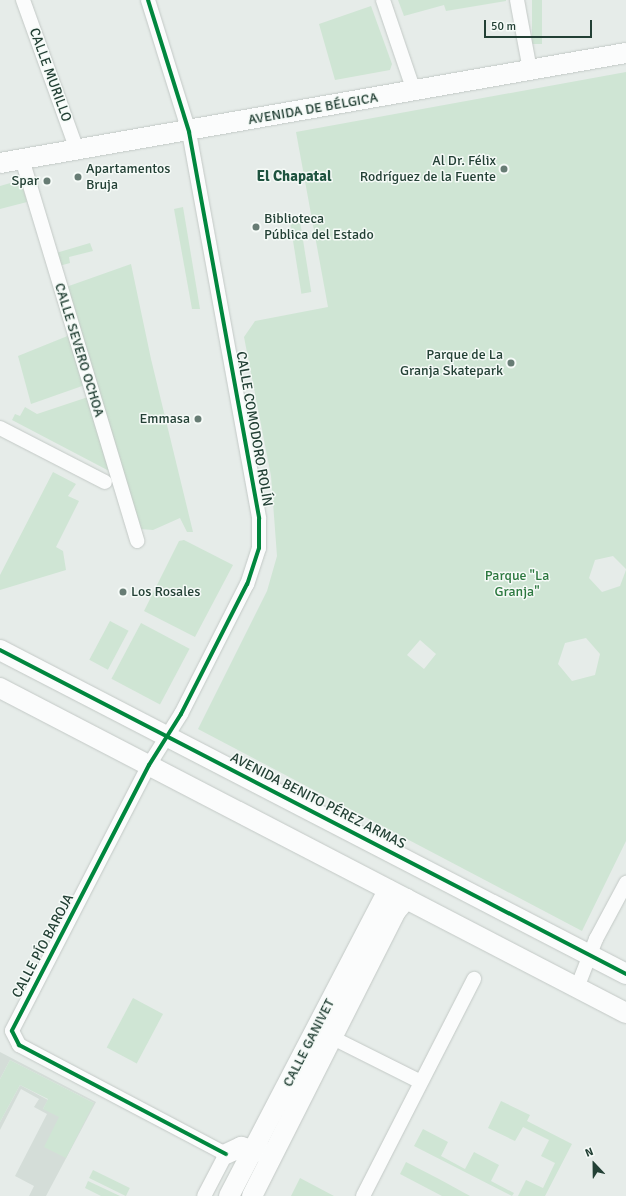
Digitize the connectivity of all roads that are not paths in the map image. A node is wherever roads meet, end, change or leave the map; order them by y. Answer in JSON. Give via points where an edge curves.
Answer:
{"nodes":[{"id":1,"x":23,"y":0,"type":"edge"},
{"id":2,"x":148,"y":0,"type":"edge"},
{"id":3,"x":383,"y":0,"type":"edge"},
{"id":4,"x":517,"y":0,"type":"edge"},
{"id":5,"x":626,"y":53,"type":"edge"},
{"id":6,"x":530,"y":70,"type":"junction"},
{"id":7,"x":414,"y":91,"type":"junction"},
{"id":8,"x":189,"y":132,"type":"junction"},
{"id":9,"x":77,"y":150,"type":"junction"},
{"id":10,"x":22,"y":159,"type":"junction"},
{"id":11,"x":0,"y":163,"type":"edge"},
{"id":12,"x":0,"y":428,"type":"edge"},
{"id":13,"x":105,"y":482,"type":"dead end"},
{"id":14,"x":137,"y":541,"type":"dead end"},
{"id":15,"x":0,"y":650,"type":"edge"},
{"id":16,"x":0,"y":688,"type":"edge"},
{"id":17,"x":167,"y":737,"type":"junction"},
{"id":18,"x":149,"y":765,"type":"junction"},
{"id":19,"x":626,"y":883,"type":"edge"},
{"id":20,"x":388,"y":890,"type":"junction"},
{"id":21,"x":406,"y":899,"type":"junction"},
{"id":22,"x":591,"y":955,"type":"junction"},
{"id":23,"x":626,"y":974,"type":"edge"},
{"id":24,"x":474,"y":979,"type":"dead end"},
{"id":25,"x":577,"y":988,"type":"junction"},
{"id":26,"x":626,"y":1013,"type":"edge"},
{"id":27,"x":316,"y":1029,"type":"junction"},
{"id":28,"x":333,"y":1038,"type":"junction"},
{"id":29,"x":421,"y":1082,"type":"junction"},
{"id":30,"x":254,"y":1148,"type":"junction"},
{"id":31,"x":226,"y":1154,"type":"junction"},
{"id":32,"x":272,"y":1157,"type":"junction"},
{"id":33,"x":204,"y":1196,"type":"edge"},
{"id":34,"x":230,"y":1196,"type":"edge"},
{"id":35,"x":252,"y":1196,"type":"edge"},
{"id":36,"x":363,"y":1196,"type":"edge"}],
"edges":[{"from":1,"to":9,"type":"street","name":"CALLE MURILLO"},
{"from":2,"to":8,"type":"street","name":"CALLE COMODORO ROLÍN"},
{"from":3,"to":7,"type":"street"},
{"from":4,"to":6,"type":"street"},
{"from":5,"to":6,"type":"street","name":"AVENIDA DE BÉLGICA"},
{"from":6,"to":7,"type":"street","name":"AVENIDA DE BÉLGICA"},
{"from":7,"to":8,"type":"street","name":"AVENIDA DE BÉLGICA"},
{"from":8,"to":9,"type":"street","name":"AVENIDA DE BÉLGICA"},
{"from":8,"to":17,"type":"street","name":"CALLE COMODORO ROLÍN","via":[[259,519],[259,548],[247,584]]},
{"from":9,"to":10,"type":"street","name":"AVENIDA DE BÉLGICA"},
{"from":10,"to":11,"type":"street","name":"AVENIDA DE BÉLGICA"},
{"from":10,"to":14,"type":"street","name":"CALLE SEVERO OCHOA"},
{"from":12,"to":13,"type":"street"},
{"from":15,"to":17,"type":"street","name":"AVENIDA BENITO PÉREZ ARMAS"},
{"from":16,"to":18,"type":"street"},
{"from":17,"to":18,"type":"street","name":"CALLE PÍO BAROJA"},
{"from":17,"to":22,"type":"street","name":"AVENIDA BENITO PÉREZ ARMAS"},
{"from":18,"to":20,"type":"street"},
{"from":18,"to":31,"type":"street","name":"CALLE PÍO BAROJA","via":[[12,1031],[19,1045]]},
{"from":19,"to":22,"type":"street"},
{"from":20,"to":21,"type":"street"},
{"from":20,"to":27,"type":"street","name":"CALLE GANIVET"},
{"from":21,"to":25,"type":"street"},
{"from":21,"to":28,"type":"street","name":"CALLE GANIVET","via":[[396,911]]},
{"from":22,"to":23,"type":"street","name":"AVENIDA BENITO PÉREZ ARMAS"},
{"from":22,"to":25,"type":"street"},
{"from":24,"to":29,"type":"street"},
{"from":25,"to":26,"type":"street"},
{"from":27,"to":28,"type":"street"},
{"from":27,"to":30,"type":"street","name":"CALLE GANIVET"},
{"from":28,"to":29,"type":"street"},
{"from":28,"to":32,"type":"street","name":"CALLE GANIVET"},
{"from":29,"to":36,"type":"street"},
{"from":30,"to":31,"type":"street","via":[[241,1147]]},
{"from":30,"to":32,"type":"street"},
{"from":30,"to":34,"type":"street","name":"CALLE GANIVET"},
{"from":31,"to":33,"type":"street"},
{"from":32,"to":35,"type":"street","name":"CALLE GANIVET"}]}
